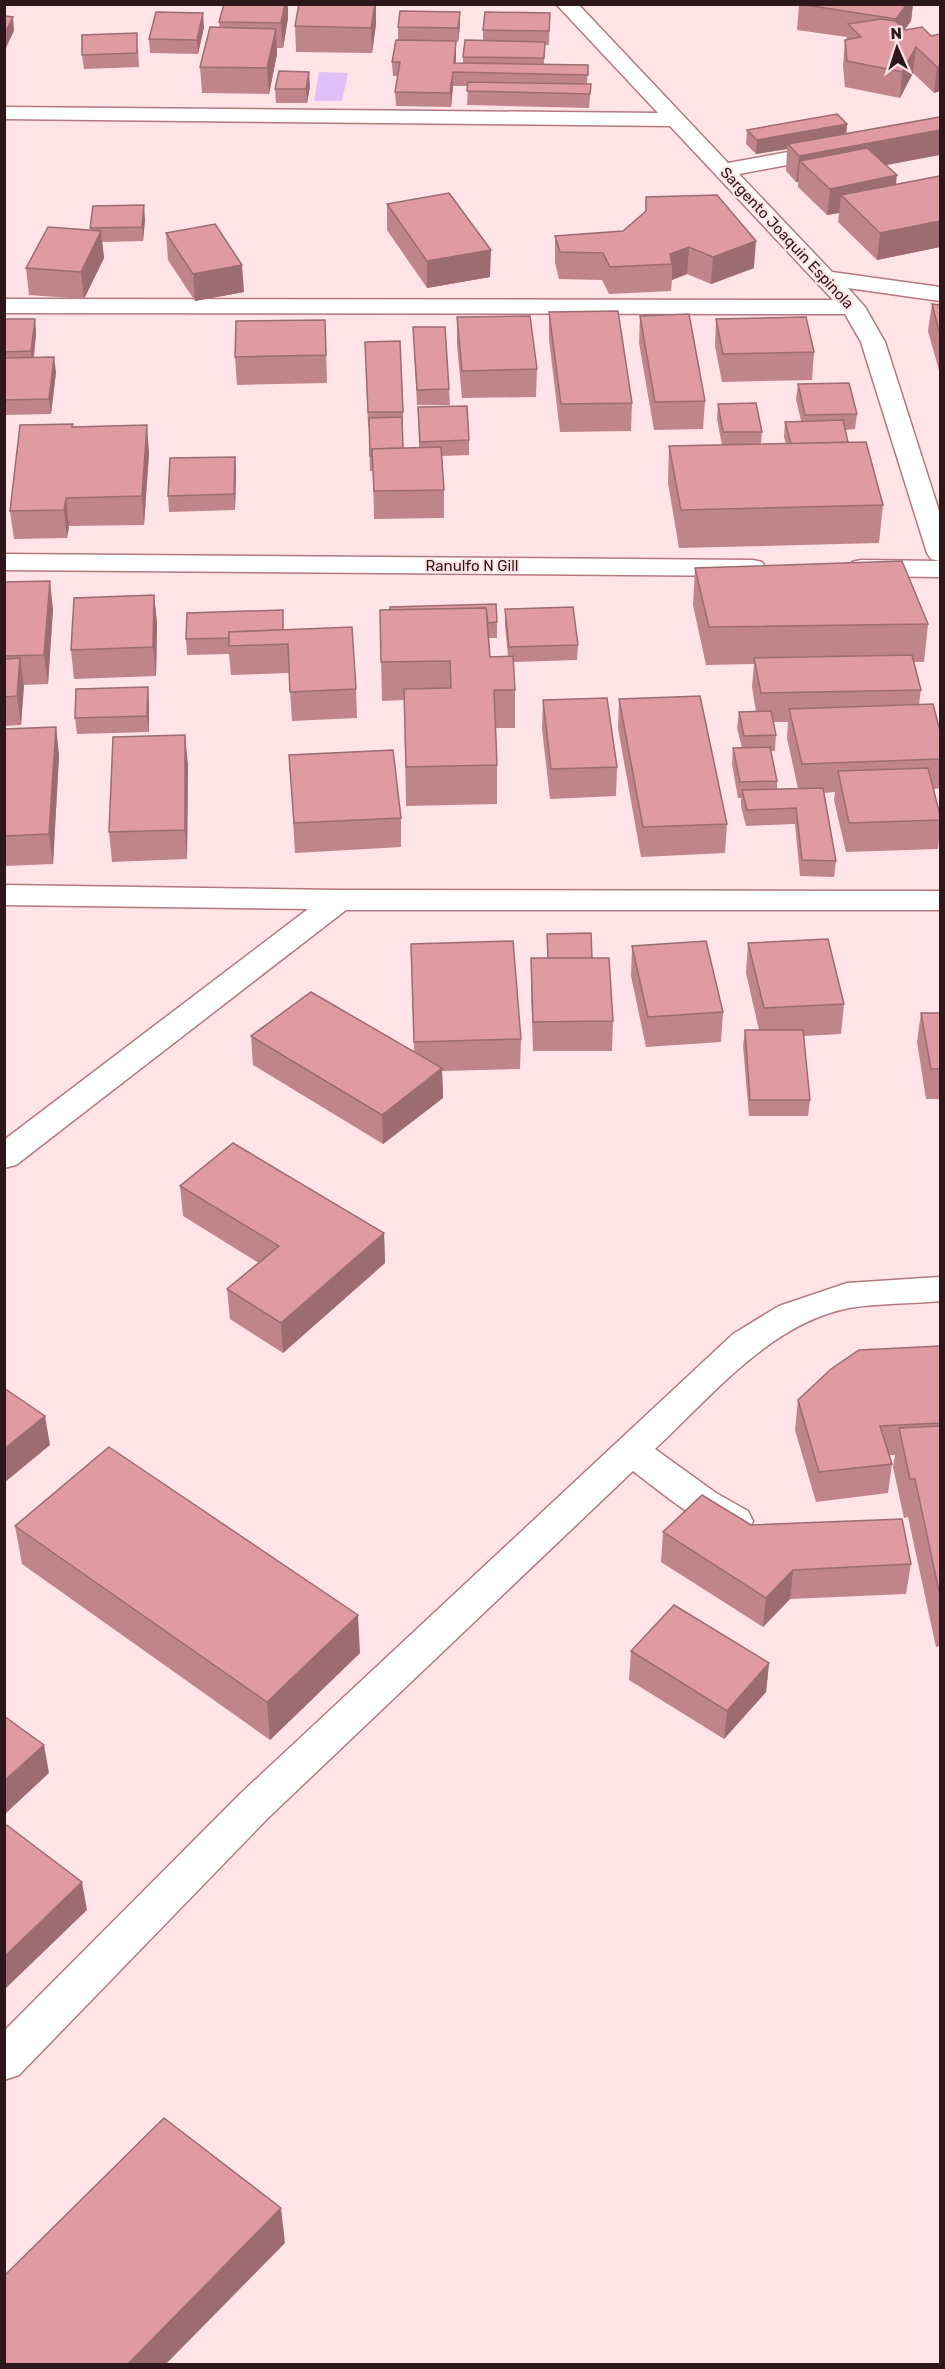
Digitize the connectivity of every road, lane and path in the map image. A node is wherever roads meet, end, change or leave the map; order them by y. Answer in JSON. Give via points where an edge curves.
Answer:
{"nodes":[{"id":1,"x":566,"y":4,"type":"edge"},
{"id":2,"x":4,"y":113,"type":"edge"},
{"id":3,"x":677,"y":120,"type":"junction"},
{"id":4,"x":850,"y":146,"type":"edge"},
{"id":5,"x":724,"y":171,"type":"junction"},
{"id":6,"x":827,"y":278,"type":"junction"},
{"id":7,"x":940,"y":294,"type":"edge"},
{"id":8,"x":4,"y":306,"type":"edge"},
{"id":9,"x":852,"y":307,"type":"junction"},
{"id":10,"x":940,"y":553,"type":"edge"},
{"id":11,"x":4,"y":562,"type":"edge"},
{"id":12,"x":775,"y":568,"type":"edge"},
{"id":13,"x":834,"y":568,"type":"edge"},
{"id":14,"x":940,"y":569,"type":"edge"},
{"id":15,"x":4,"y":895,"type":"edge"},
{"id":16,"x":339,"y":900,"type":"junction"},
{"id":17,"x":940,"y":901,"type":"edge"},
{"id":18,"x":4,"y":1157,"type":"edge"},
{"id":19,"x":940,"y":1289,"type":"edge"},
{"id":20,"x":630,"y":1450,"type":"junction"},
{"id":21,"x":768,"y":1537,"type":"edge"},
{"id":22,"x":4,"y":2061,"type":"edge"}],
"edges":[{"from":1,"to":3,"type":"street","name":"Sargento Joaquin Espinola"},
{"from":2,"to":3,"type":"street"},
{"from":3,"to":5,"type":"street","name":"Sargento Joaquin Espinola"},
{"from":4,"to":5,"type":"street"},
{"from":5,"to":6,"type":"street","name":"Sargento Joaquin Espinola"},
{"from":6,"to":7,"type":"street"},
{"from":6,"to":9,"type":"street","name":"Sargento Joaquin Espinola"},
{"from":8,"to":9,"type":"street"},
{"from":9,"to":10,"type":"street","name":"Sargento Joaquin Espinola","via":[[873,342]]},
{"from":11,"to":12,"type":"street","name":"Ranulfo N Gill"},
{"from":13,"to":14,"type":"street"},
{"from":15,"to":16,"type":"street"},
{"from":16,"to":17,"type":"street"},
{"from":16,"to":18,"type":"street"},
{"from":19,"to":20,"type":"street","via":[[848,1296],[791,1315],[745,1342]]},
{"from":20,"to":21,"type":"street","via":[[703,1503]]},
{"from":20,"to":22,"type":"street","via":[[254,1806]]}]}
